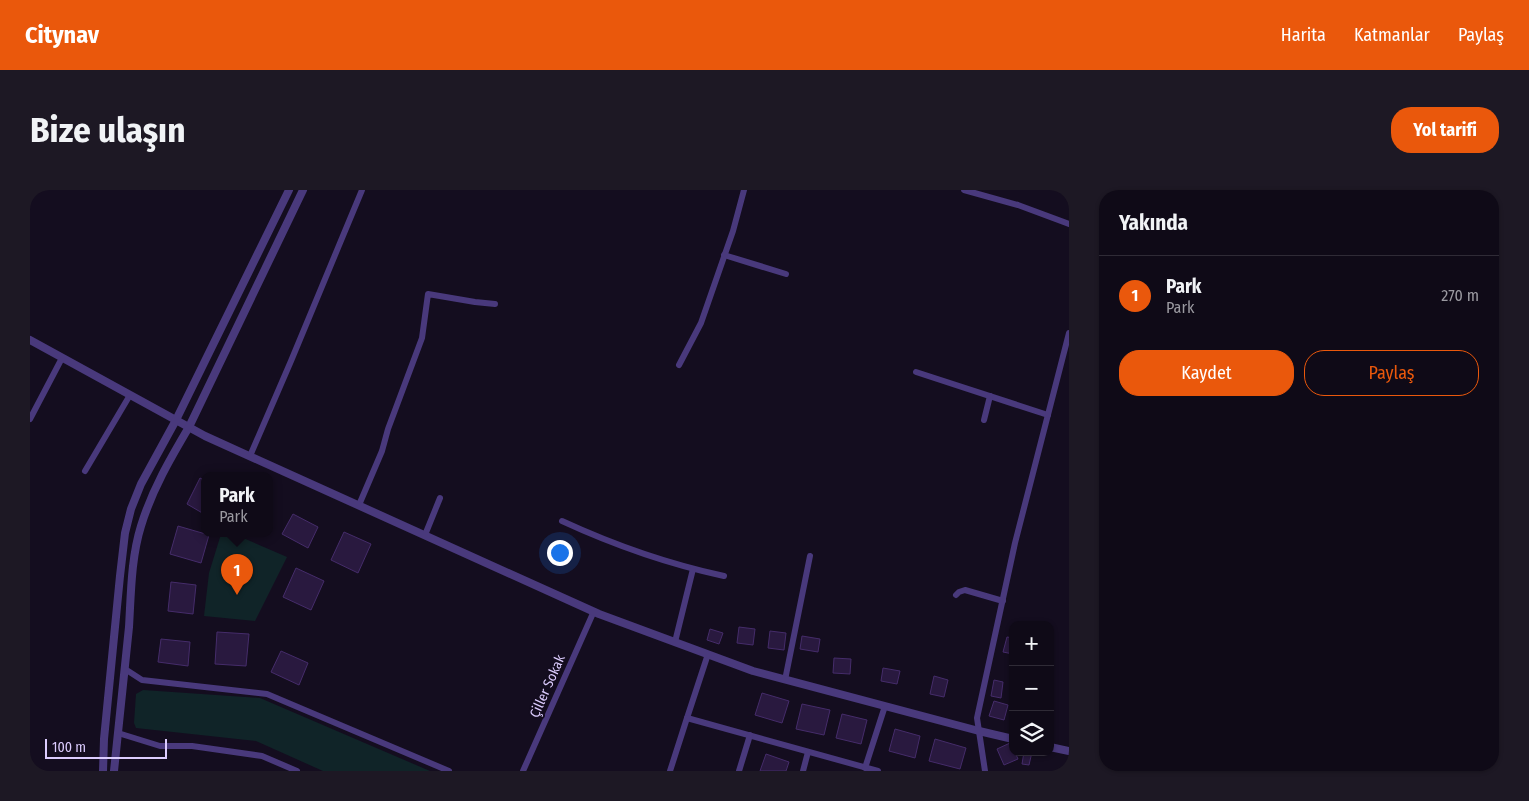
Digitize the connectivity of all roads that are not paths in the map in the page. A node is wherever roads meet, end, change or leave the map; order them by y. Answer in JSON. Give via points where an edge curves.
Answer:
{"nodes":[{"id":1,"x":289,"y":190,"type":"edge"},
{"id":2,"x":303,"y":190,"type":"edge"},
{"id":3,"x":362,"y":190,"type":"edge"},
{"id":4,"x":744,"y":190,"type":"edge"},
{"id":5,"x":964,"y":190,"type":"edge"},
{"id":6,"x":1069,"y":224,"type":"edge"},
{"id":7,"x":724,"y":255,"type":"junction"},
{"id":8,"x":786,"y":274,"type":"dead end"},
{"id":9,"x":495,"y":304,"type":"dead end"},
{"id":10,"x":1069,"y":333,"type":"edge"},
{"id":11,"x":30,"y":341,"type":"edge"},
{"id":12,"x":62,"y":358,"type":"junction"},
{"id":13,"x":679,"y":365,"type":"dead end"},
{"id":14,"x":916,"y":372,"type":"dead end"},
{"id":15,"x":130,"y":395,"type":"junction"},
{"id":16,"x":990,"y":396,"type":"junction"},
{"id":17,"x":1048,"y":415,"type":"junction"},
{"id":18,"x":30,"y":419,"type":"edge"},
{"id":19,"x":176,"y":420,"type":"junction"},
{"id":20,"x":984,"y":420,"type":"dead end"},
{"id":21,"x":189,"y":427,"type":"junction"},
{"id":22,"x":250,"y":456,"type":"junction"},
{"id":23,"x":85,"y":471,"type":"dead end"},
{"id":24,"x":440,"y":498,"type":"dead end"},
{"id":25,"x":359,"y":505,"type":"junction"},
{"id":26,"x":562,"y":521,"type":"dead end"},
{"id":27,"x":425,"y":535,"type":"junction"},
{"id":28,"x":810,"y":556,"type":"dead end"},
{"id":29,"x":693,"y":569,"type":"junction"},
{"id":30,"x":724,"y":576,"type":"dead end"},
{"id":31,"x":956,"y":595,"type":"dead end"},
{"id":32,"x":1002,"y":601,"type":"junction"},
{"id":33,"x":594,"y":611,"type":"junction"},
{"id":34,"x":675,"y":642,"type":"junction"},
{"id":35,"x":708,"y":654,"type":"junction"},
{"id":36,"x":125,"y":669,"type":"junction"},
{"id":37,"x":785,"y":680,"type":"junction"},
{"id":38,"x":885,"y":706,"type":"junction"},
{"id":39,"x":687,"y":718,"type":"junction"},
{"id":40,"x":979,"y":731,"type":"junction"},
{"id":41,"x":118,"y":733,"type":"junction"},
{"id":42,"x":750,"y":735,"type":"junction"},
{"id":43,"x":1009,"y":738,"type":"edge"},
{"id":44,"x":1054,"y":748,"type":"edge"},
{"id":45,"x":1069,"y":751,"type":"edge"},
{"id":46,"x":808,"y":752,"type":"junction"},
{"id":47,"x":865,"y":768,"type":"junction"},
{"id":48,"x":102,"y":771,"type":"edge"},
{"id":49,"x":114,"y":771,"type":"edge"},
{"id":50,"x":297,"y":771,"type":"edge"},
{"id":51,"x":449,"y":771,"type":"edge"},
{"id":52,"x":523,"y":771,"type":"edge"},
{"id":53,"x":670,"y":771,"type":"edge"},
{"id":54,"x":739,"y":771,"type":"edge"},
{"id":55,"x":803,"y":771,"type":"edge"},
{"id":56,"x":878,"y":771,"type":"edge"},
{"id":57,"x":985,"y":771,"type":"edge"}],
"edges":[{"from":1,"to":19,"type":"street"},
{"from":2,"to":21,"type":"street"},
{"from":3,"to":22,"type":"street"},
{"from":4,"to":7,"type":"street"},
{"from":5,"to":6,"type":"street"},
{"from":7,"to":8,"type":"street"},
{"from":7,"to":13,"type":"street","via":[[701,323]]},
{"from":9,"to":25,"type":"street","via":[[428,294],[422,338]]},
{"from":10,"to":17,"type":"street"},
{"from":11,"to":12,"type":"street"},
{"from":12,"to":15,"type":"street"},
{"from":12,"to":18,"type":"street"},
{"from":14,"to":16,"type":"street"},
{"from":15,"to":19,"type":"street"},
{"from":15,"to":23,"type":"street"},
{"from":16,"to":17,"type":"street"},
{"from":16,"to":20,"type":"street"},
{"from":17,"to":32,"type":"street"},
{"from":19,"to":21,"type":"street"},
{"from":19,"to":48,"type":"street","via":[[141,484],[125,533]]},
{"from":21,"to":22,"type":"street"},
{"from":21,"to":36,"type":"street","via":[[159,481],[141,528],[134,565]]},
{"from":22,"to":25,"type":"street"},
{"from":24,"to":27,"type":"street"},
{"from":25,"to":27,"type":"street"},
{"from":26,"to":29,"type":"street","via":[[592,535]]},
{"from":27,"to":33,"type":"street"},
{"from":28,"to":37,"type":"street"},
{"from":29,"to":30,"type":"street"},
{"from":29,"to":34,"type":"street"},
{"from":31,"to":32,"type":"street","via":[[965,590]]},
{"from":32,"to":40,"type":"street","via":[[977,718]]},
{"from":33,"to":34,"type":"street"},
{"from":33,"to":52,"type":"street","name":"Çiller Sokak"},
{"from":34,"to":35,"type":"street"},
{"from":35,"to":37,"type":"street","via":[[753,672]]},
{"from":35,"to":39,"type":"street"},
{"from":36,"to":41,"type":"street"},
{"from":36,"to":51,"type":"street","via":[[142,680],[267,694]]},
{"from":37,"to":38,"type":"street"},
{"from":38,"to":40,"type":"street"},
{"from":38,"to":47,"type":"street"},
{"from":39,"to":42,"type":"street"},
{"from":39,"to":53,"type":"street"},
{"from":40,"to":43,"type":"street"},
{"from":40,"to":57,"type":"street"},
{"from":41,"to":49,"type":"street"},
{"from":41,"to":50,"type":"street","via":[[160,746],[192,746],[262,756]]},
{"from":42,"to":46,"type":"street"},
{"from":42,"to":54,"type":"street"},
{"from":44,"to":45,"type":"street"},
{"from":46,"to":47,"type":"street"},
{"from":46,"to":55,"type":"street"},
{"from":47,"to":56,"type":"street"}]}
